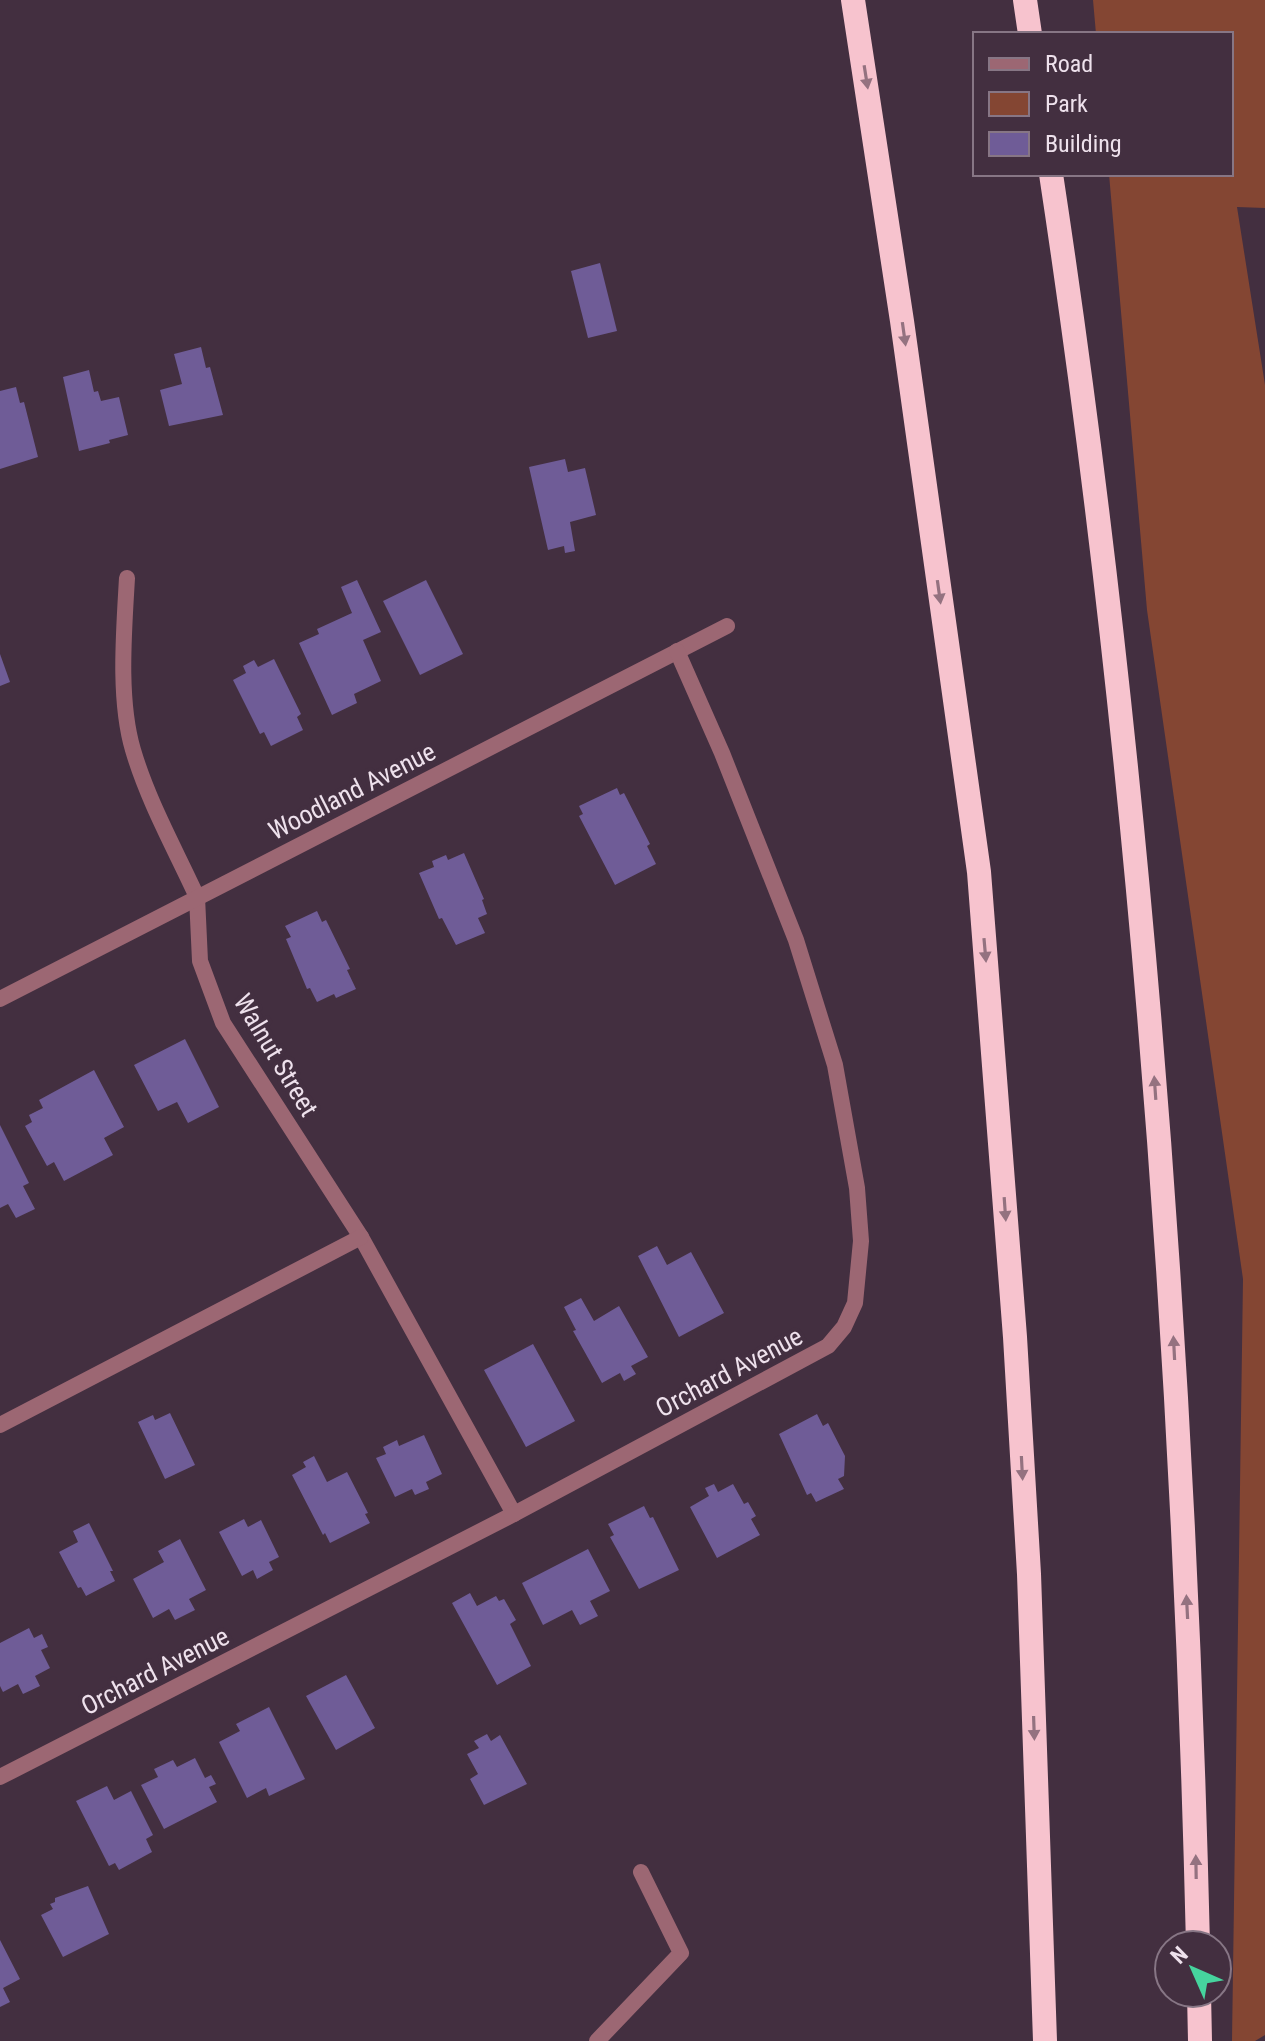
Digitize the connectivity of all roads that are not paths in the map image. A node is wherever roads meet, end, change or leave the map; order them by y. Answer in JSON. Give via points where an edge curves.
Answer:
{"nodes":[{"id":1,"x":853,"y":0,"type":"edge"},
{"id":2,"x":1025,"y":0,"type":"edge"},
{"id":3,"x":1030,"y":32,"type":"edge"},
{"id":4,"x":1051,"y":176,"type":"edge"},
{"id":5,"x":127,"y":578,"type":"dead end"},
{"id":6,"x":727,"y":626,"type":"dead end"},
{"id":7,"x":677,"y":651,"type":"junction"},
{"id":8,"x":197,"y":897,"type":"junction"},
{"id":9,"x":0,"y":999,"type":"edge"},
{"id":10,"x":361,"y":1237,"type":"junction"},
{"id":11,"x":0,"y":1425,"type":"edge"},
{"id":12,"x":514,"y":1514,"type":"junction"},
{"id":13,"x":0,"y":1777,"type":"edge"},
{"id":14,"x":641,"y":1872,"type":"dead end"},
{"id":15,"x":1198,"y":1929,"type":"edge"},
{"id":16,"x":1199,"y":2009,"type":"edge"},
{"id":17,"x":597,"y":2041,"type":"edge"},
{"id":18,"x":1045,"y":2041,"type":"edge"},
{"id":19,"x":1200,"y":2041,"type":"edge"}],
"edges":[{"from":1,"to":18,"type":"highway","one_way":true,"via":[[979,872],[1028,1558]]},
{"from":2,"to":3,"type":"highway"},
{"from":15,"to":4,"type":"highway","one_way":true,"via":[[1193,1716],[1173,1324],[1146,962],[1117,679]]},
{"from":5,"to":8,"type":"street","name":"Walnut Street","via":[[123,642],[132,748]]},
{"from":6,"to":7,"type":"street","name":"Woodland Avenue"},
{"from":7,"to":8,"type":"street","name":"Woodland Avenue"},
{"from":7,"to":12,"type":"street","name":"Orchard Avenue","via":[[796,940],[835,1065],[857,1188],[861,1241],[855,1303],[828,1346]]},
{"from":8,"to":9,"type":"street","name":"Woodland Avenue"},
{"from":8,"to":10,"type":"street","name":"Walnut Street","via":[[200,961],[223,1023]]},
{"from":10,"to":11,"type":"street"},
{"from":10,"to":12,"type":"street","name":"Walnut Street"},
{"from":12,"to":13,"type":"street","name":"Orchard Avenue"},
{"from":14,"to":17,"type":"street","via":[[681,1953]]},
{"from":16,"to":19,"type":"highway"}]}
